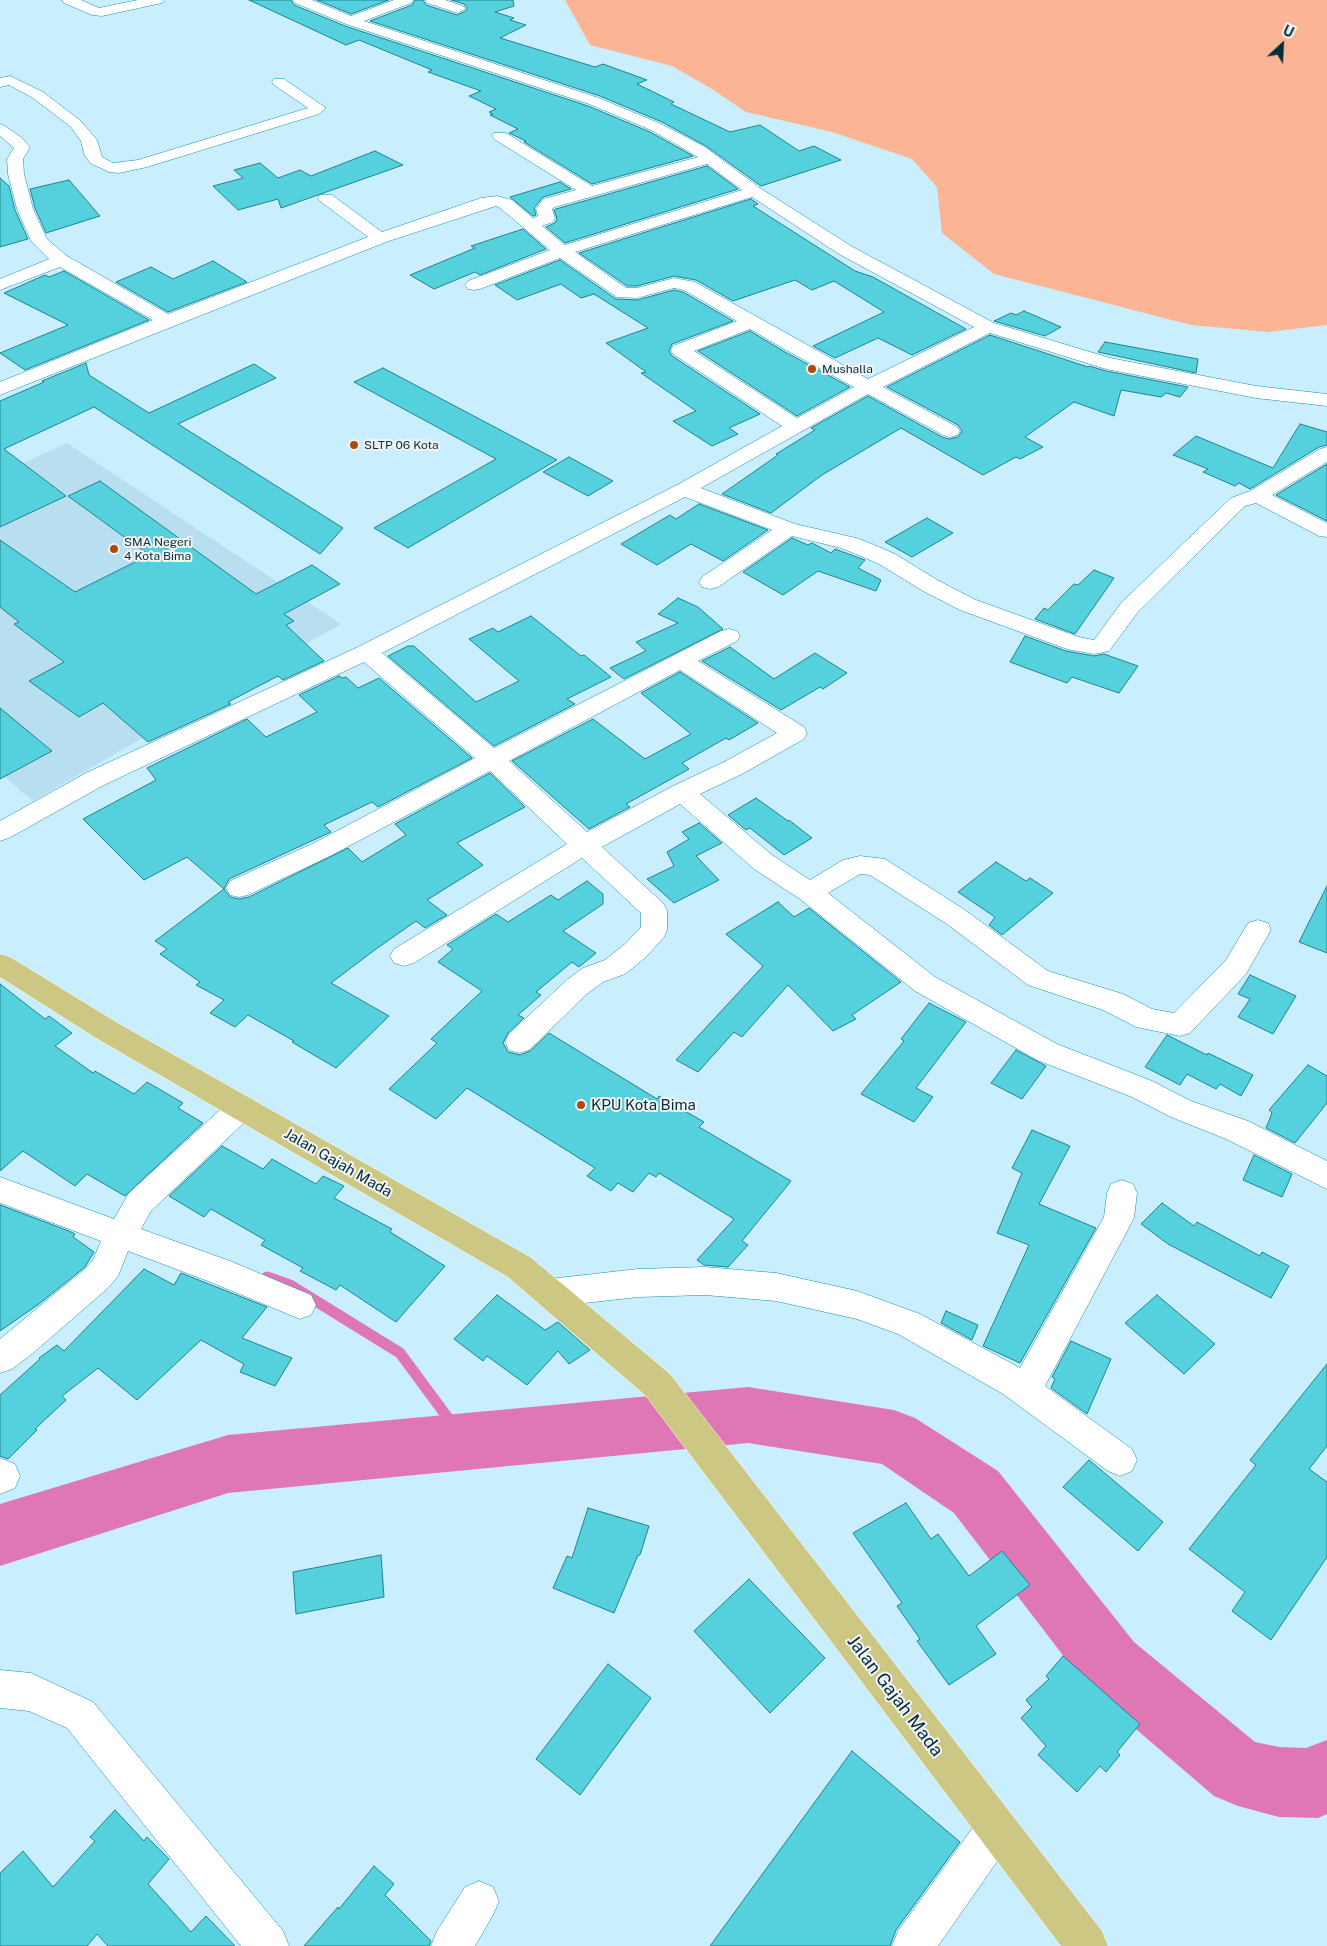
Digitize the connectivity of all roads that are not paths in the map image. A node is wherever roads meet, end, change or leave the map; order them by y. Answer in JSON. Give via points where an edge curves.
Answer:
{"nodes":[{"id":1,"x":69,"y":0,"type":"edge"},
{"id":2,"x":157,"y":0,"type":"edge"},
{"id":3,"x":300,"y":0,"type":"edge"},
{"id":4,"x":406,"y":0,"type":"edge"},
{"id":5,"x":432,"y":0,"type":"edge"},
{"id":6,"x":458,"y":10,"type":"dead end"},
{"id":7,"x":351,"y":21,"type":"junction"},
{"id":8,"x":279,"y":82,"type":"dead end"},
{"id":9,"x":0,"y":83,"type":"edge"},
{"id":10,"x":0,"y":129,"type":"edge"},
{"id":11,"x":500,"y":136,"type":"dead end"},
{"id":12,"x":711,"y":158,"type":"junction"},
{"id":13,"x":754,"y":191,"type":"junction"},
{"id":14,"x":590,"y":192,"type":"junction"},
{"id":15,"x":326,"y":198,"type":"dead end"},
{"id":16,"x":529,"y":225,"type":"junction"},
{"id":17,"x":380,"y":238,"type":"junction"},
{"id":18,"x":562,"y":251,"type":"junction"},
{"id":19,"x":61,"y":260,"type":"junction"},
{"id":20,"x":0,"y":285,"type":"edge"},
{"id":21,"x":474,"y":285,"type":"dead end"},
{"id":22,"x":167,"y":321,"type":"junction"},
{"id":23,"x":751,"y":322,"type":"junction"},
{"id":24,"x":988,"y":327,"type":"junction"},
{"id":25,"x":869,"y":386,"type":"junction"},
{"id":26,"x":0,"y":389,"type":"edge"},
{"id":27,"x":1327,"y":400,"type":"edge"},
{"id":28,"x":795,"y":426,"type":"junction"},
{"id":29,"x":950,"y":431,"type":"dead end"},
{"id":30,"x":1324,"y":459,"type":"edge"},
{"id":31,"x":684,"y":489,"type":"junction"},
{"id":32,"x":1257,"y":495,"type":"junction"},
{"id":33,"x":788,"y":529,"type":"junction"},
{"id":34,"x":1327,"y":531,"type":"edge"},
{"id":35,"x":710,"y":582,"type":"dead end"},
{"id":36,"x":729,"y":636,"type":"dead end"},
{"id":37,"x":366,"y":652,"type":"junction"},
{"id":38,"x":681,"y":660,"type":"junction"},
{"id":39,"x":493,"y":760,"type":"junction"},
{"id":40,"x":682,"y":792,"type":"junction"},
{"id":41,"x":0,"y":832,"type":"edge"},
{"id":42,"x":584,"y":845,"type":"junction"},
{"id":43,"x":239,"y":888,"type":"dead end"},
{"id":44,"x":809,"y":892,"type":"junction"},
{"id":45,"x":1258,"y":930,"type":"dead end"},
{"id":46,"x":404,"y":956,"type":"dead end"},
{"id":47,"x":0,"y":964,"type":"edge"},
{"id":48,"x":519,"y":1042,"type":"dead end"},
{"id":49,"x":242,"y":1107,"type":"junction"},
{"id":50,"x":1327,"y":1176,"type":"edge"},
{"id":51,"x":0,"y":1190,"type":"edge"},
{"id":52,"x":1122,"y":1193,"type":"dead end"},
{"id":53,"x":122,"y":1234,"type":"junction"},
{"id":54,"x":550,"y":1293,"type":"junction"},
{"id":55,"x":300,"y":1305,"type":"dead end"},
{"id":56,"x":0,"y":1358,"type":"edge"},
{"id":57,"x":1025,"y":1391,"type":"junction"},
{"id":58,"x":1120,"y":1460,"type":"dead end"},
{"id":59,"x":0,"y":1688,"type":"edge"},
{"id":60,"x":996,"y":1829,"type":"junction"},
{"id":61,"x":479,"y":1901,"type":"dead end"},
{"id":62,"x":268,"y":1946,"type":"edge"},
{"id":63,"x":452,"y":1946,"type":"edge"},
{"id":64,"x":913,"y":1946,"type":"edge"},
{"id":65,"x":1087,"y":1946,"type":"edge"}],
"edges":[{"from":1,"to":2,"type":"street","via":[[102,12]]},
{"from":3,"to":7,"type":"street"},
{"from":4,"to":7,"type":"street"},
{"from":5,"to":6,"type":"street"},
{"from":7,"to":12,"type":"street","via":[[594,101],[656,127]]},
{"from":8,"to":9,"type":"street","via":[[318,108],[141,164],[119,168],[102,165],[96,160],[89,140],[76,124],[38,95],[10,80]]},
{"from":10,"to":19,"type":"street","via":[[22,147],[14,159],[25,209],[40,241]]},
{"from":11,"to":14,"type":"street"},
{"from":12,"to":13,"type":"street"},
{"from":12,"to":14,"type":"street"},
{"from":13,"to":18,"type":"street"},
{"from":13,"to":24,"type":"street","via":[[845,250]]},
{"from":14,"to":16,"type":"street","via":[[549,203],[544,209],[546,218]]},
{"from":15,"to":17,"type":"street"},
{"from":16,"to":17,"type":"street","via":[[506,204],[490,201]]},
{"from":16,"to":18,"type":"street"},
{"from":17,"to":22,"type":"street"},
{"from":18,"to":21,"type":"street"},
{"from":18,"to":23,"type":"street","via":[[623,293],[679,283]]},
{"from":19,"to":20,"type":"street"},
{"from":19,"to":22,"type":"street"},
{"from":22,"to":26,"type":"street"},
{"from":23,"to":25,"type":"street"},
{"from":23,"to":28,"type":"street","via":[[680,350]]},
{"from":24,"to":25,"type":"street"},
{"from":24,"to":27,"type":"street","via":[[1106,363],[1256,392]]},
{"from":25,"to":28,"type":"street"},
{"from":25,"to":29,"type":"street"},
{"from":28,"to":31,"type":"street"},
{"from":30,"to":32,"type":"street"},
{"from":31,"to":33,"type":"street"},
{"from":31,"to":37,"type":"street"},
{"from":32,"to":33,"type":"street","via":[[1238,502],[1130,607],[1101,646],[1094,647],[1075,644],[968,605],[864,549]]},
{"from":32,"to":34,"type":"street"},
{"from":33,"to":35,"type":"street"},
{"from":36,"to":38,"type":"street"},
{"from":37,"to":39,"type":"street"},
{"from":37,"to":41,"type":"street","via":[[94,779]]},
{"from":38,"to":39,"type":"street"},
{"from":38,"to":40,"type":"street","via":[[795,733]]},
{"from":39,"to":42,"type":"street"},
{"from":39,"to":43,"type":"street","via":[[322,849]]},
{"from":40,"to":42,"type":"street"},
{"from":40,"to":44,"type":"street","via":[[763,862]]},
{"from":42,"to":46,"type":"street"},
{"from":42,"to":48,"type":"street","via":[[654,910],[654,930],[635,951],[578,986]]},
{"from":44,"to":45,"type":"street","via":[[852,867],[876,866],[956,917],[1038,978],[1113,1002],[1146,1019],[1180,1026],[1236,967]]},
{"from":44,"to":50,"type":"street","via":[[925,984],[1005,1030],[1047,1052],[1237,1130]]},
{"from":47,"to":49,"type":"main road","name":"Jalan Gajah Mada","via":[[106,1030]]},
{"from":49,"to":53,"type":"street","via":[[140,1202]]},
{"from":49,"to":54,"type":"main road","name":"Jalan Gajah Mada","via":[[519,1267]]},
{"from":51,"to":53,"type":"street"},
{"from":52,"to":57,"type":"street","via":[[1119,1218]]},
{"from":53,"to":55,"type":"street"},
{"from":53,"to":56,"type":"street","via":[[107,1266],[97,1278]]},
{"from":54,"to":57,"type":"street","via":[[686,1281],[776,1286],[857,1305],[909,1324]]},
{"from":54,"to":60,"type":"main road","name":"Jalan Gajah Mada","via":[[658,1385]]},
{"from":57,"to":58,"type":"street"},
{"from":59,"to":62,"type":"street","via":[[30,1692],[80,1715]]},
{"from":60,"to":64,"type":"street"},
{"from":60,"to":65,"type":"main road","name":"Jalan Gajah Mada"},
{"from":61,"to":63,"type":"street"}]}
